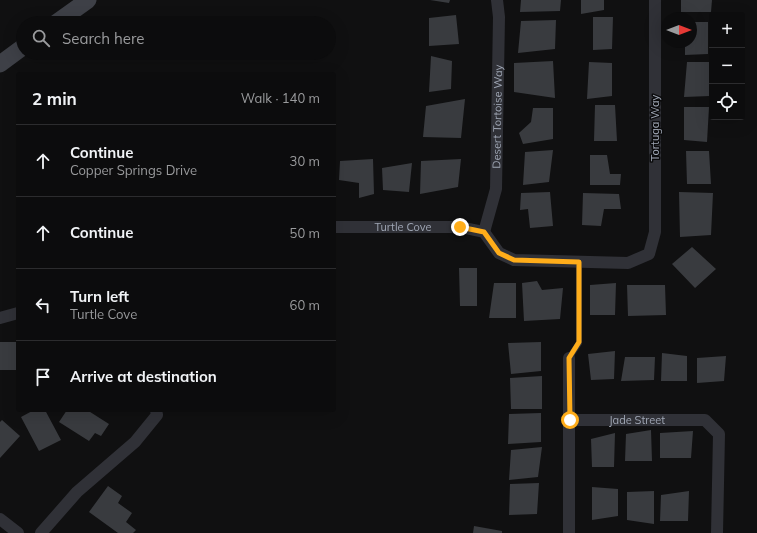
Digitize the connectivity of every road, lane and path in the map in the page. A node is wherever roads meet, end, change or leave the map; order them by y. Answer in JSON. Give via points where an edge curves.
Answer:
{"nodes":[{"id":1,"x":88,"y":0,"type":"edge"},
{"id":2,"x":497,"y":0,"type":"edge"},
{"id":3,"x":655,"y":0,"type":"edge"},
{"id":4,"x":66,"y":16,"type":"edge"},
{"id":5,"x":16,"y":52,"type":"edge"},
{"id":6,"x":0,"y":64,"type":"edge"},
{"id":7,"x":336,"y":227,"type":"edge"},
{"id":8,"x":484,"y":232,"type":"junction"},
{"id":9,"x":579,"y":262,"type":"junction"},
{"id":10,"x":16,"y":314,"type":"edge"},
{"id":11,"x":0,"y":318,"type":"edge"},
{"id":12,"x":569,"y":358,"type":"joint"},
{"id":13,"x":156,"y":412,"type":"edge"},
{"id":14,"x":570,"y":420,"type":"junction"},
{"id":15,"x":0,"y":519,"type":"edge"},
{"id":16,"x":18,"y":533,"type":"edge"},
{"id":17,"x":41,"y":533,"type":"edge"},
{"id":18,"x":569,"y":533,"type":"edge"},
{"id":19,"x":717,"y":533,"type":"edge"}],
"edges":[{"from":1,"to":4,"type":"main road"},
{"from":2,"to":8,"type":"street","name":"Desert Tortoise Way","via":[[499,17],[496,189]]},
{"from":3,"to":9,"type":"street","name":"Tortuga Way","via":[[655,232],[649,254],[628,263]]},
{"from":5,"to":6,"type":"main road"},
{"from":7,"to":8,"type":"street","name":"Turtle Cove","via":[[460,227]]},
{"from":8,"to":9,"type":"street","via":[[499,253],[514,260]]},
{"from":9,"to":12,"type":"lane","via":[[579,342]]},
{"from":10,"to":11,"type":"street"},
{"from":12,"to":14,"type":"street"},
{"from":13,"to":17,"type":"street","via":[[135,442],[77,492]]},
{"from":14,"to":18,"type":"street"},
{"from":14,"to":19,"type":"street","name":"Jade Street","via":[[705,420],[719,434]]},
{"from":15,"to":16,"type":"street"}]}
